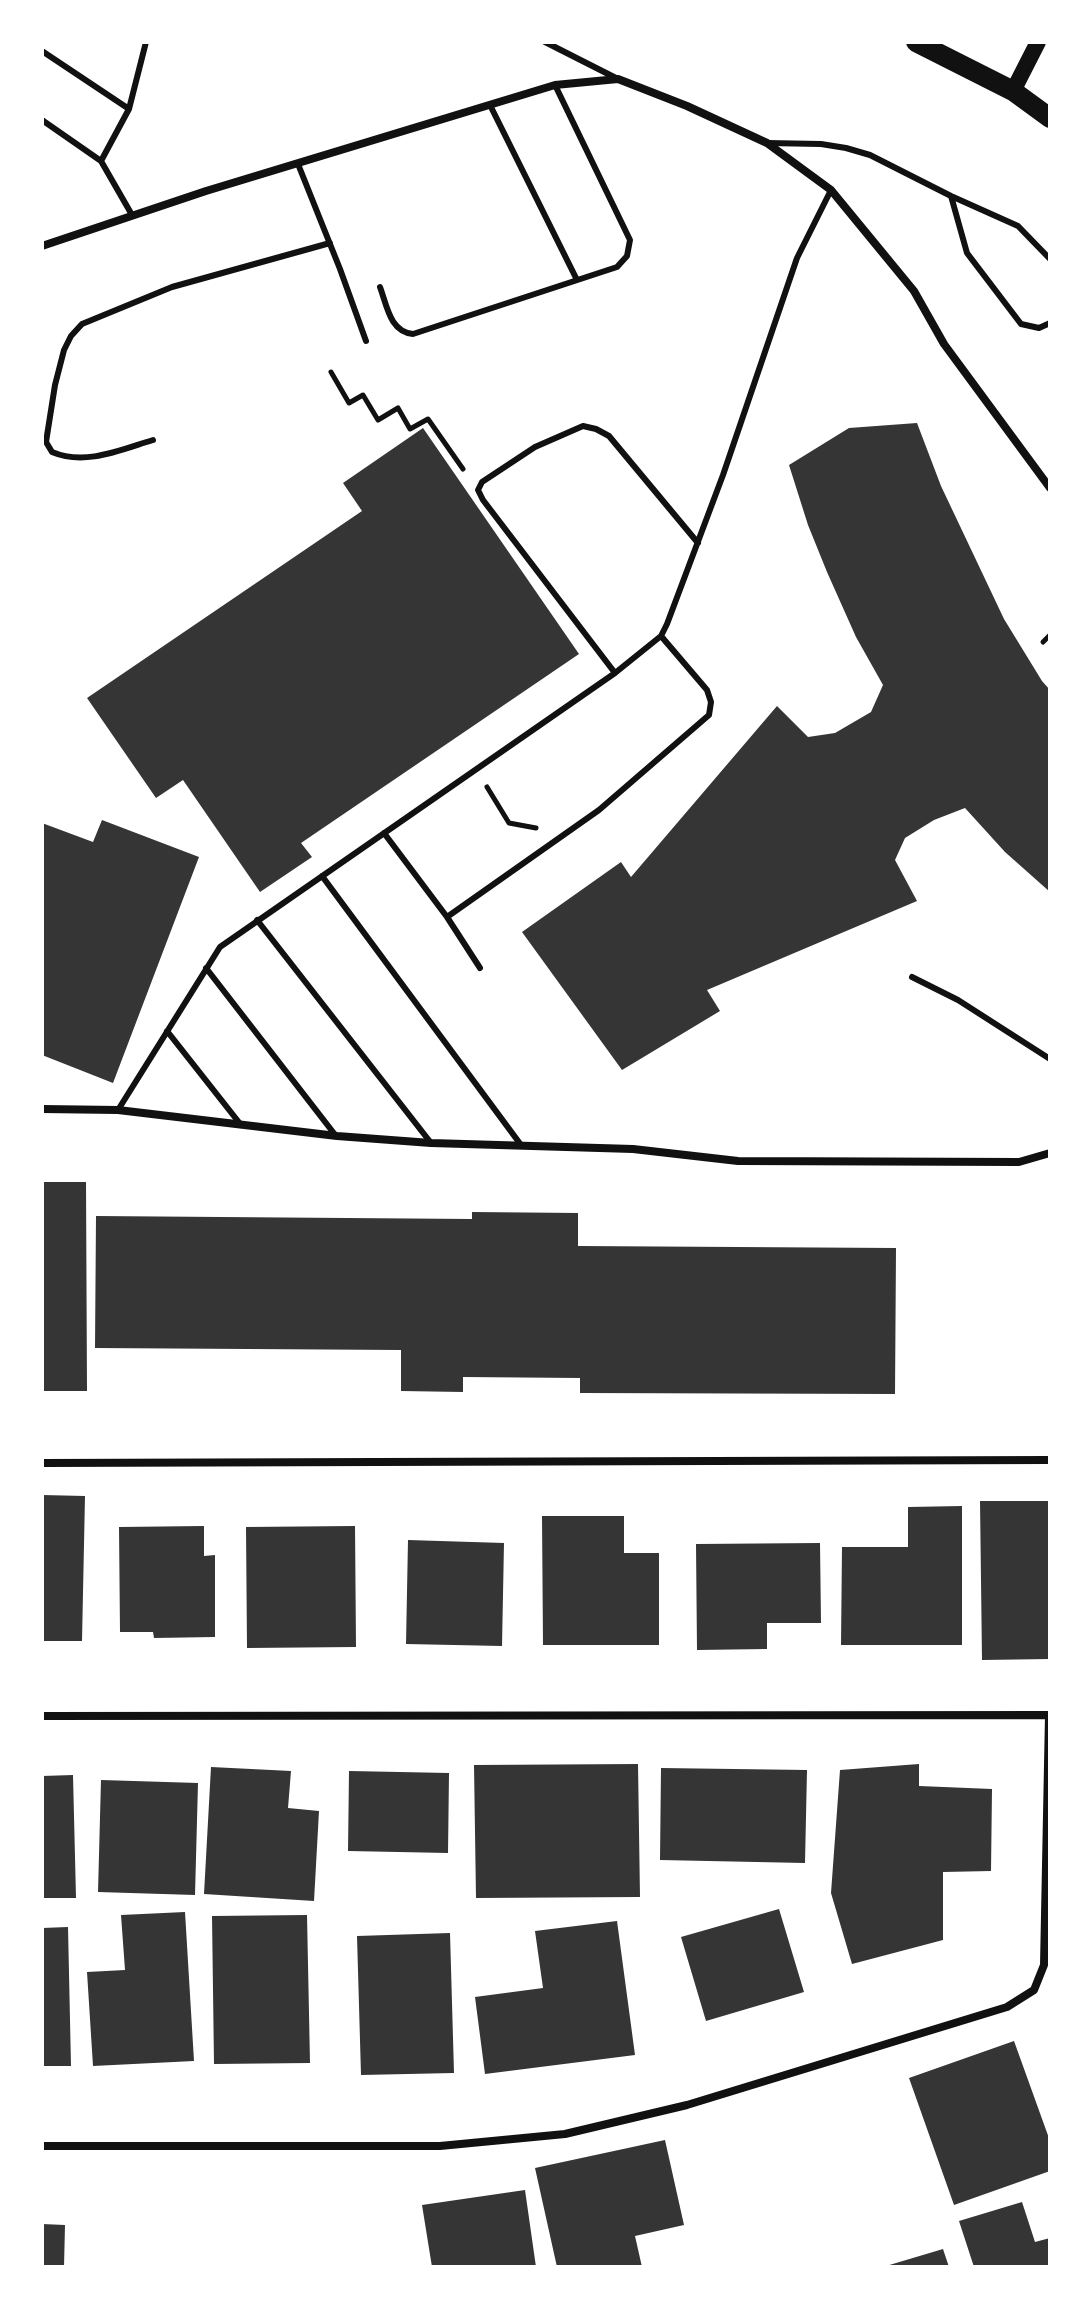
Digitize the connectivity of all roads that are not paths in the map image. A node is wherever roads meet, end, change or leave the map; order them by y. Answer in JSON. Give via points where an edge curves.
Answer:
{"nodes":[{"id":1,"x":146,"y":42,"type":"edge"},
{"id":2,"x":545,"y":42,"type":"edge"},
{"id":3,"x":916,"y":42,"type":"edge"},
{"id":4,"x":1038,"y":42,"type":"edge"},
{"id":5,"x":42,"y":51,"type":"edge"},
{"id":6,"x":618,"y":79,"type":"junction"},
{"id":7,"x":555,"y":85,"type":"junction"},
{"id":8,"x":1013,"y":91,"type":"junction"},
{"id":9,"x":490,"y":105,"type":"junction"},
{"id":10,"x":129,"y":109,"type":"junction"},
{"id":11,"x":1050,"y":118,"type":"edge"},
{"id":12,"x":42,"y":120,"type":"edge"},
{"id":13,"x":767,"y":143,"type":"junction"},
{"id":14,"x":101,"y":161,"type":"junction"},
{"id":15,"x":298,"y":164,"type":"junction"},
{"id":16,"x":831,"y":190,"type":"junction"},
{"id":17,"x":951,"y":196,"type":"junction"},
{"id":18,"x":132,"y":215,"type":"junction"},
{"id":19,"x":330,"y":243,"type":"junction"},
{"id":20,"x":42,"y":246,"type":"edge"},
{"id":21,"x":1050,"y":259,"type":"edge"},
{"id":22,"x":577,"y":280,"type":"junction"},
{"id":23,"x":380,"y":287,"type":"dead end"},
{"id":24,"x":1050,"y":323,"type":"edge"},
{"id":25,"x":366,"y":341,"type":"dead end"},
{"id":26,"x":153,"y":440,"type":"dead end"},
{"id":27,"x":1050,"y":488,"type":"edge"},
{"id":28,"x":698,"y":543,"type":"junction"},
{"id":29,"x":661,"y":636,"type":"junction"},
{"id":30,"x":615,"y":673,"type":"junction"},
{"id":31,"x":384,"y":833,"type":"junction"},
{"id":32,"x":322,"y":876,"type":"junction"},
{"id":33,"x":447,"y":917,"type":"junction"},
{"id":34,"x":257,"y":920,"type":"junction"},
{"id":35,"x":206,"y":968,"type":"junction"},
{"id":36,"x":480,"y":968,"type":"dead end"},
{"id":37,"x":912,"y":977,"type":"dead end"},
{"id":38,"x":167,"y":1031,"type":"junction"},
{"id":39,"x":1050,"y":1059,"type":"edge"},
{"id":40,"x":42,"y":1109,"type":"edge"},
{"id":41,"x":118,"y":1110,"type":"junction"},
{"id":42,"x":241,"y":1125,"type":"junction"},
{"id":43,"x":337,"y":1136,"type":"junction"},
{"id":44,"x":431,"y":1143,"type":"junction"},
{"id":45,"x":521,"y":1145,"type":"junction"},
{"id":46,"x":1050,"y":1153,"type":"edge"},
{"id":47,"x":1050,"y":1460,"type":"edge"},
{"id":48,"x":42,"y":1463,"type":"edge"},
{"id":49,"x":1050,"y":1715,"type":"edge"},
{"id":50,"x":42,"y":1716,"type":"edge"},
{"id":51,"x":42,"y":2146,"type":"edge"}],
"edges":[{"from":1,"to":10,"type":"lane"},
{"from":2,"to":6,"type":"lane"},
{"from":3,"to":8,"type":"main road"},
{"from":4,"to":8,"type":"main road"},
{"from":5,"to":10,"type":"lane"},
{"from":6,"to":7,"type":"street"},
{"from":6,"to":13,"type":"street"},
{"from":7,"to":9,"type":"street"},
{"from":7,"to":22,"type":"lane","via":[[630,240],[627,256],[617,267]]},
{"from":8,"to":11,"type":"main road"},
{"from":9,"to":15,"type":"street"},
{"from":9,"to":22,"type":"lane"},
{"from":10,"to":14,"type":"lane"},
{"from":12,"to":14,"type":"lane"},
{"from":13,"to":16,"type":"street"},
{"from":13,"to":17,"type":"lane","via":[[821,144],[870,155]]},
{"from":14,"to":18,"type":"lane"},
{"from":15,"to":18,"type":"street"},
{"from":15,"to":19,"type":"lane"},
{"from":16,"to":27,"type":"street","via":[[914,291],[944,344]]},
{"from":16,"to":28,"type":"lane","via":[[797,258]]},
{"from":17,"to":21,"type":"lane","via":[[1018,226]]},
{"from":17,"to":24,"type":"lane","via":[[967,253],[1021,324],[1039,328]]},
{"from":18,"to":20,"type":"street"},
{"from":19,"to":25,"type":"lane"},
{"from":19,"to":26,"type":"lane","via":[[172,287],[82,324],[71,336],[55,385],[46,442],[52,452],[86,459]]},
{"from":22,"to":23,"type":"lane","via":[[413,334],[396,328]]},
{"from":28,"to":29,"type":"lane"},
{"from":28,"to":30,"type":"lane","via":[[609,436],[596,429],[583,426],[535,447],[482,482],[478,490],[483,500]]},
{"from":29,"to":30,"type":"lane"},
{"from":29,"to":33,"type":"lane","via":[[707,690],[709,715],[599,810]]},
{"from":30,"to":31,"type":"lane"},
{"from":31,"to":32,"type":"lane"},
{"from":31,"to":33,"type":"lane"},
{"from":32,"to":34,"type":"lane"},
{"from":32,"to":45,"type":"lane"},
{"from":33,"to":36,"type":"lane"},
{"from":34,"to":35,"type":"lane","via":[[220,947]]},
{"from":34,"to":44,"type":"lane"},
{"from":35,"to":38,"type":"lane"},
{"from":35,"to":43,"type":"lane"},
{"from":37,"to":39,"type":"lane"},
{"from":38,"to":41,"type":"lane"},
{"from":38,"to":42,"type":"lane"},
{"from":40,"to":41,"type":"street"},
{"from":41,"to":42,"type":"street"},
{"from":42,"to":43,"type":"street"},
{"from":43,"to":44,"type":"street"},
{"from":44,"to":45,"type":"street"},
{"from":45,"to":46,"type":"street","via":[[633,1149],[738,1161],[1019,1162]]},
{"from":47,"to":48,"type":"street"},
{"from":49,"to":50,"type":"street"},
{"from":49,"to":51,"type":"street","via":[[1044,1965],[1034,1990],[1007,2007],[687,2105],[565,2134],[440,2146]]}]}
